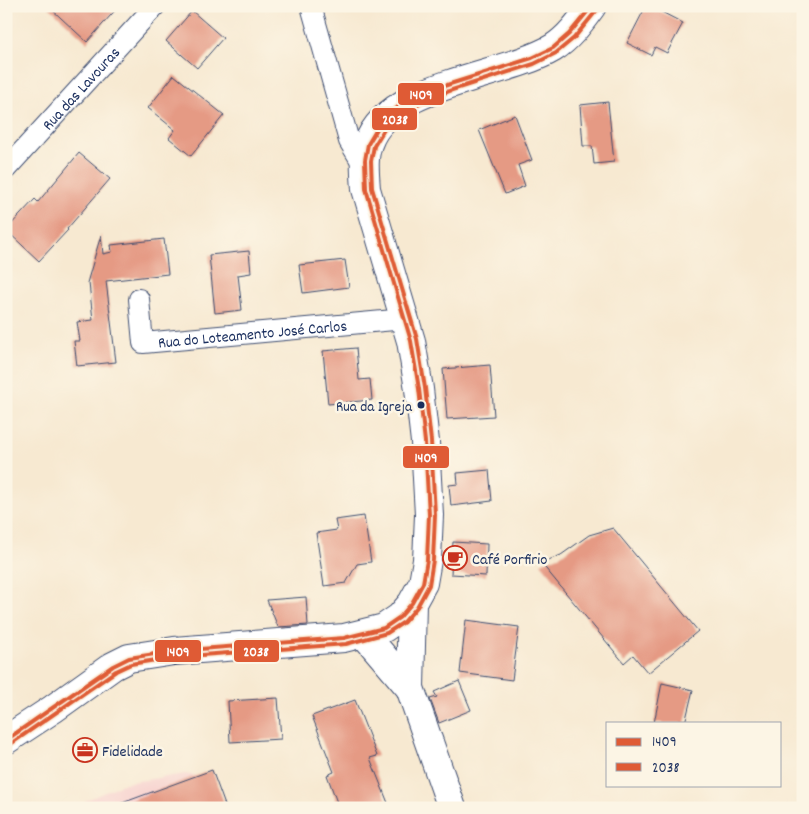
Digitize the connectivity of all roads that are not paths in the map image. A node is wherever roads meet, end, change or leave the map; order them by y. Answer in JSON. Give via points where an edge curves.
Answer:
{"nodes":[{"id":1,"x":155,"y":6,"type":"edge"},
{"id":2,"x":311,"y":6,"type":"edge"},
{"id":3,"x":592,"y":6,"type":"edge"},
{"id":4,"x":364,"y":166,"type":"junction"},
{"id":5,"x":6,"y":170,"type":"edge"},
{"id":6,"x":139,"y":299,"type":"dead end"},
{"id":7,"x":405,"y":319,"type":"junction"},
{"id":8,"x":412,"y":603,"type":"junction"},
{"id":9,"x":364,"y":634,"type":"junction"},
{"id":10,"x":410,"y":688,"type":"junction"},
{"id":11,"x":6,"y":740,"type":"edge"},
{"id":12,"x":452,"y":808,"type":"edge"}],
"edges":[{"from":1,"to":5,"type":"street","name":"Rua das Lavouras"},
{"from":2,"to":4,"type":"street","via":[[349,141]]},
{"from":3,"to":4,"type":"main road","via":[[554,47],[528,60],[453,82],[401,105],[380,123],[368,143]]},
{"from":4,"to":7,"type":"main road","via":[[366,189]]},
{"from":6,"to":7,"type":"street","name":"Rua do Loteamento José Carlos","via":[[143,343]]},
{"from":7,"to":8,"type":"main road","via":[[419,389],[429,515],[423,583]]},
{"from":8,"to":9,"type":"main road","via":[[384,628]]},
{"from":8,"to":10,"type":"main road"},
{"from":9,"to":10,"type":"main road"},
{"from":9,"to":11,"type":"main road","via":[[129,658]]},
{"from":10,"to":12,"type":"main road"}]}
